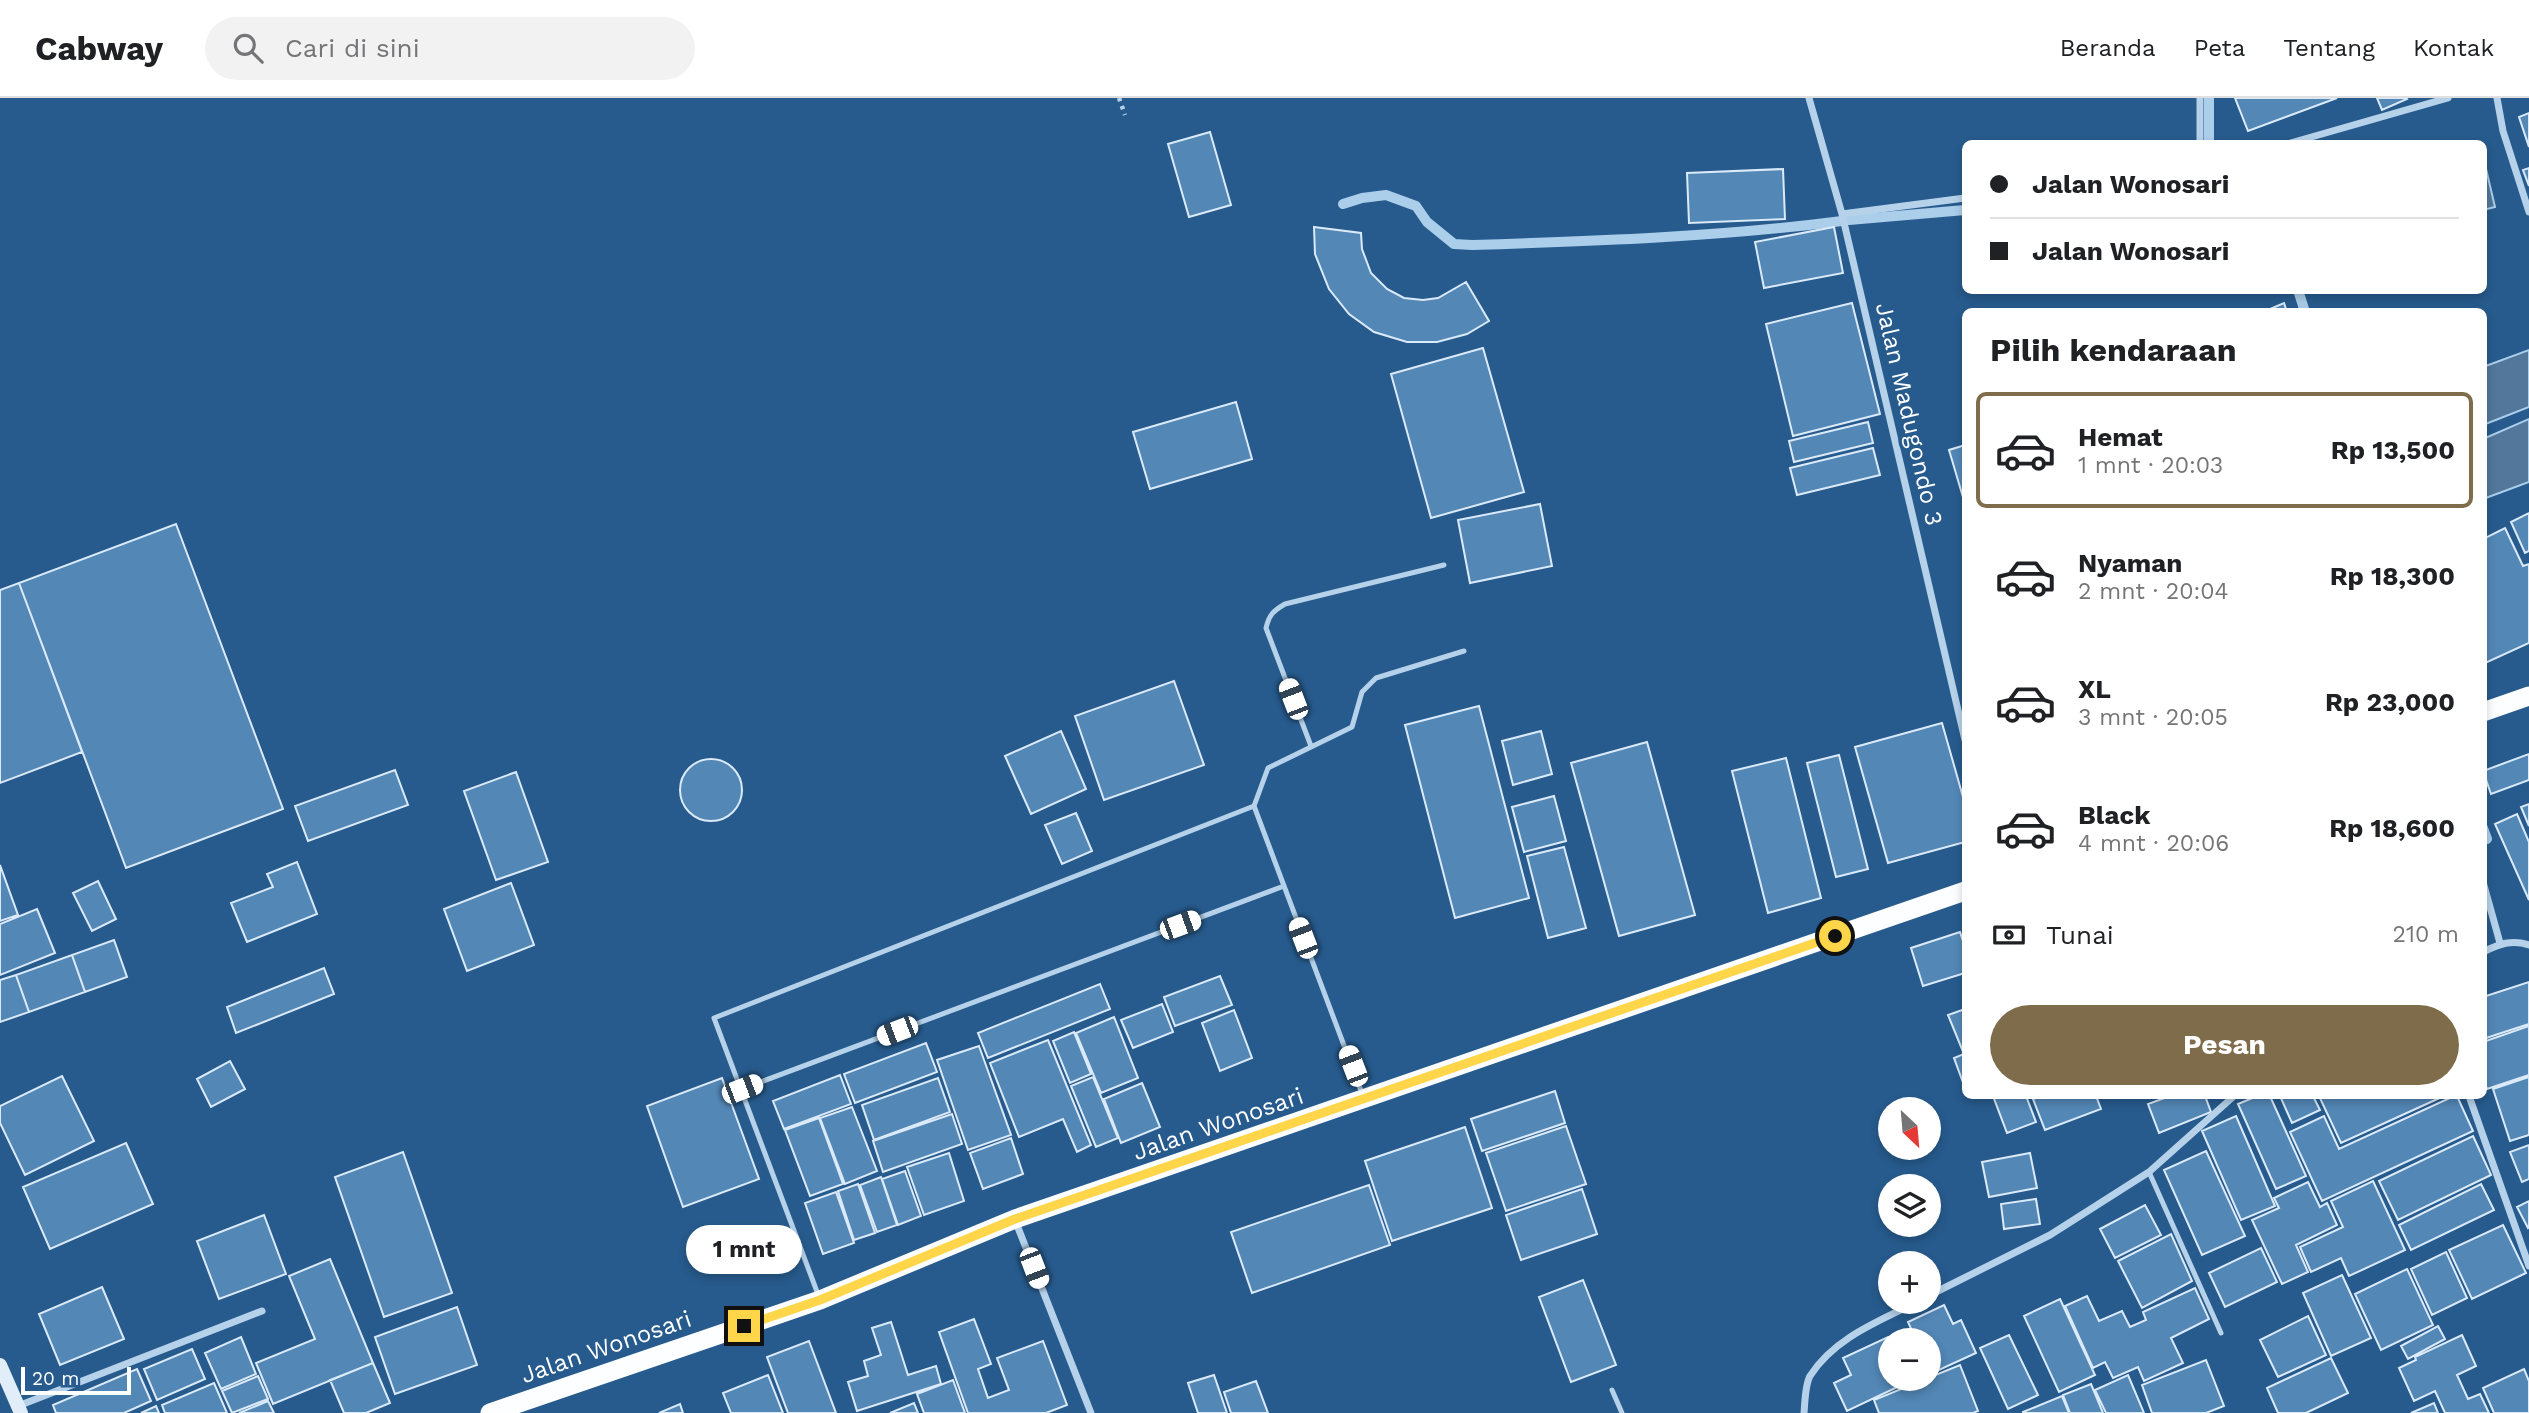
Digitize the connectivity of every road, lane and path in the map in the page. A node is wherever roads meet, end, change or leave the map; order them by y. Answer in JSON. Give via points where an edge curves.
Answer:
{"nodes":[{"id":1,"x":1119,"y":98,"type":"edge"},
{"id":2,"x":1809,"y":98,"type":"edge"},
{"id":3,"x":2200,"y":98,"type":"edge"},
{"id":4,"x":2448,"y":98,"type":"edge"},
{"id":5,"x":2497,"y":98,"type":"edge"},
{"id":6,"x":1125,"y":114,"type":"dead end"},
{"id":7,"x":2200,"y":140,"type":"edge"},
{"id":8,"x":2301,"y":140,"type":"edge"},
{"id":9,"x":1962,"y":198,"type":"edge"},
{"id":10,"x":2529,"y":212,"type":"edge"},
{"id":11,"x":1842,"y":214,"type":"junction"},
{"id":12,"x":1444,"y":565,"type":"dead end"},
{"id":13,"x":1464,"y":651,"type":"dead end"},
{"id":14,"x":2529,"y":696,"type":"edge"},
{"id":15,"x":2487,"y":711,"type":"edge"},
{"id":16,"x":1962,"y":727,"type":"edge"},
{"id":17,"x":1311,"y":746,"type":"junction"},
{"id":18,"x":1254,"y":806,"type":"junction"},
{"id":19,"x":1284,"y":886,"type":"junction"},
{"id":20,"x":1962,"y":892,"type":"edge"},
{"id":21,"x":2487,"y":897,"type":"edge"},
{"id":22,"x":2500,"y":943,"type":"junction"},
{"id":23,"x":2529,"y":945,"type":"edge"},
{"id":24,"x":2487,"y":950,"type":"edge"},
{"id":25,"x":742,"y":1089,"type":"junction"},
{"id":26,"x":1364,"y":1099,"type":"junction"},
{"id":27,"x":2231,"y":1099,"type":"edge"},
{"id":28,"x":2470,"y":1099,"type":"edge"},
{"id":29,"x":2149,"y":1172,"type":"junction"},
{"id":30,"x":1015,"y":1219,"type":"junction"},
{"id":31,"x":2529,"y":1266,"type":"edge"},
{"id":32,"x":1941,"y":1290,"type":"edge"},
{"id":33,"x":820,"y":1300,"type":"junction"},
{"id":34,"x":262,"y":1311,"type":"dead end"},
{"id":35,"x":1893,"y":1314,"type":"edge"},
{"id":36,"x":2221,"y":1333,"type":"dead end"},
{"id":37,"x":0,"y":1365,"type":"edge"},
{"id":38,"x":1612,"y":1390,"type":"dead end"},
{"id":39,"x":19,"y":1410,"type":"edge"},
{"id":40,"x":490,"y":1413,"type":"edge"},
{"id":41,"x":1091,"y":1413,"type":"edge"},
{"id":42,"x":1622,"y":1413,"type":"edge"},
{"id":43,"x":1804,"y":1413,"type":"edge"}],
"edges":[{"from":1,"to":6,"type":"path"},
{"from":2,"to":11,"type":"street","name":"Jalan Madugondo 3"},
{"from":3,"to":7,"type":"street"},
{"from":4,"to":8,"type":"street"},
{"from":5,"to":10,"type":"street"},
{"from":9,"to":11,"type":"street"},
{"from":11,"to":16,"type":"street","name":"Jalan Madugondo 3"},
{"from":12,"to":17,"type":"lane","via":[[1285,604],[1273,611],[1266,628]]},
{"from":13,"to":17,"type":"lane","via":[[1376,678],[1362,692],[1352,727]]},
{"from":14,"to":15,"type":"highway"},
{"from":17,"to":18,"type":"lane","via":[[1268,768]]},
{"from":18,"to":19,"type":"lane"},
{"from":18,"to":25,"type":"lane","via":[[714,1017]]},
{"from":19,"to":25,"type":"lane"},
{"from":19,"to":26,"type":"lane"},
{"from":20,"to":26,"type":"highway","name":"Jalan Wonosari"},
{"from":21,"to":22,"type":"street"},
{"from":22,"to":23,"type":"street"},
{"from":22,"to":24,"type":"street"},
{"from":25,"to":33,"type":"lane"},
{"from":26,"to":30,"type":"highway","name":"Jalan Wonosari"},
{"from":27,"to":29,"type":"street"},
{"from":28,"to":31,"type":"street"},
{"from":29,"to":32,"type":"street","via":[[2050,1235]]},
{"from":29,"to":36,"type":"lane"},
{"from":30,"to":33,"type":"highway","name":"Jalan Wonosari"},
{"from":30,"to":41,"type":"street"},
{"from":33,"to":40,"type":"highway","name":"Jalan Wonosari"},
{"from":34,"to":39,"type":"street"},
{"from":35,"to":43,"type":"street","via":[[1836,1346],[1809,1377]]},
{"from":37,"to":39,"type":"main road"},
{"from":38,"to":42,"type":"lane"}]}
